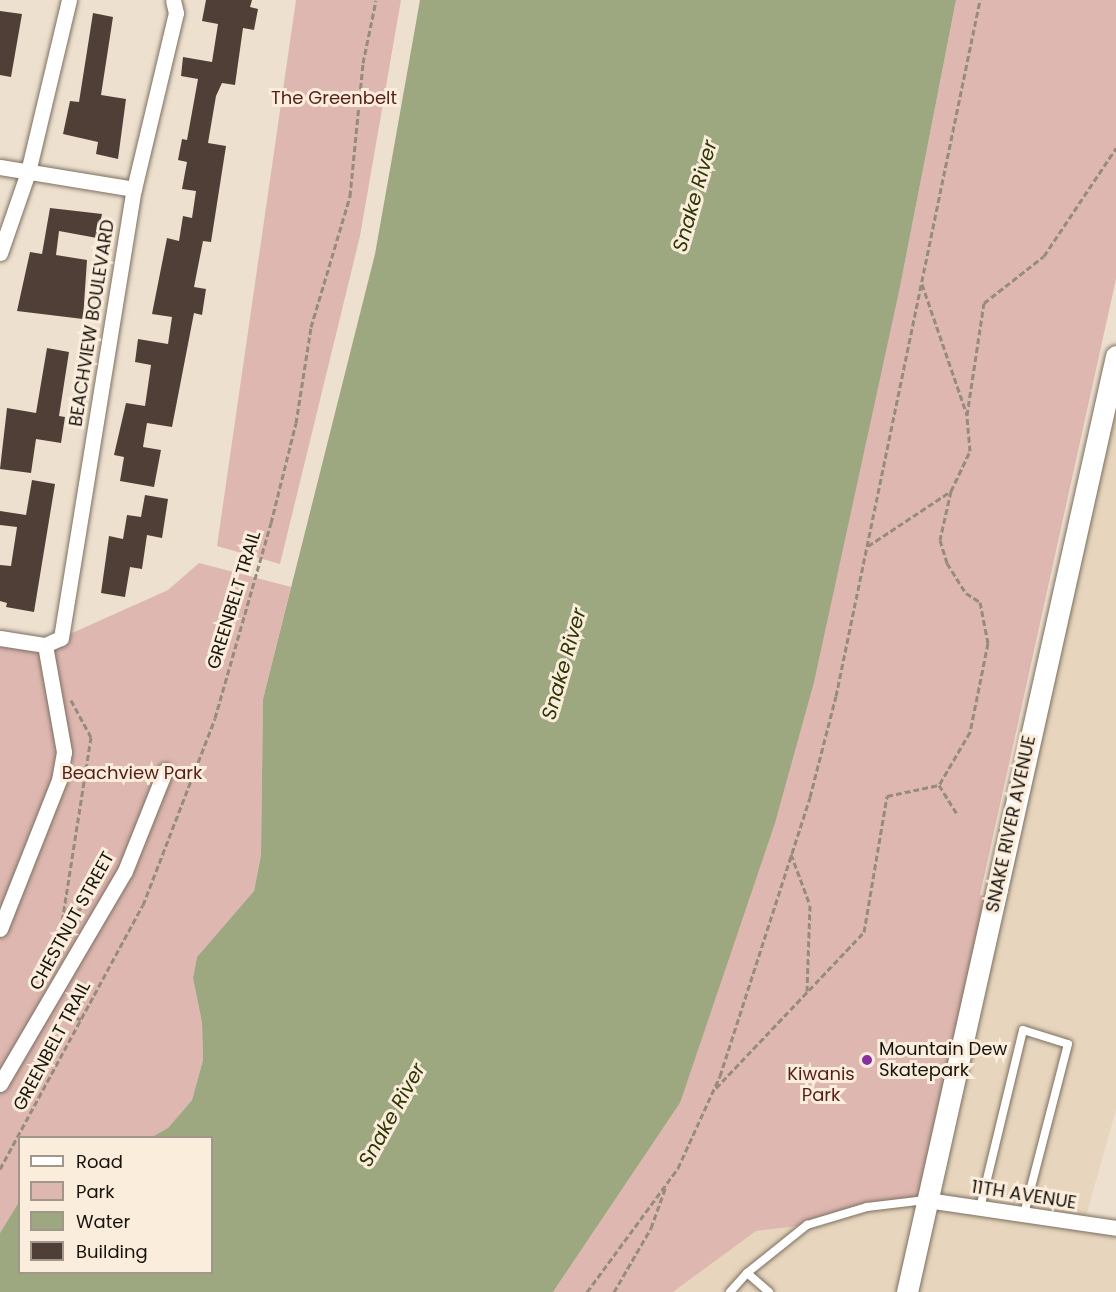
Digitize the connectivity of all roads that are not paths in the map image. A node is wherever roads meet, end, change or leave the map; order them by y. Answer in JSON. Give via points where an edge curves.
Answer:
{"nodes":[{"id":1,"x":69,"y":0,"type":"edge"},
{"id":2,"x":173,"y":0,"type":"edge"},
{"id":3,"x":0,"y":167,"type":"edge"},
{"id":4,"x":28,"y":172,"type":"junction"},
{"id":5,"x":134,"y":189,"type":"junction"},
{"id":6,"x":0,"y":253,"type":"edge"},
{"id":7,"x":1116,"y":356,"type":"edge"},
{"id":8,"x":0,"y":638,"type":"edge"},
{"id":9,"x":45,"y":645,"type":"junction"},
{"id":10,"x":165,"y":771,"type":"dead end"},
{"id":11,"x":0,"y":929,"type":"edge"},
{"id":12,"x":0,"y":1084,"type":"edge"},
{"id":13,"x":927,"y":1200,"type":"junction"},
{"id":14,"x":980,"y":1208,"type":"junction"},
{"id":15,"x":1024,"y":1214,"type":"junction"},
{"id":16,"x":1116,"y":1228,"type":"edge"},
{"id":17,"x":747,"y":1273,"type":"junction"},
{"id":18,"x":730,"y":1292,"type":"edge"},
{"id":19,"x":769,"y":1292,"type":"edge"},
{"id":20,"x":907,"y":1292,"type":"edge"}],
"edges":[{"from":1,"to":4,"type":"street"},
{"from":2,"to":5,"type":"street","name":"BEACHVIEW BOULEVARD","via":[[176,14]]},
{"from":3,"to":4,"type":"street"},
{"from":4,"to":5,"type":"street"},
{"from":4,"to":6,"type":"street"},
{"from":5,"to":9,"type":"street","name":"BEACHVIEW BOULEVARD","via":[[61,638]]},
{"from":7,"to":13,"type":"main road","name":"SNAKE RIVER AVENUE"},
{"from":8,"to":9,"type":"street"},
{"from":9,"to":11,"type":"street","via":[[64,752],[59,780]]},
{"from":10,"to":12,"type":"street","name":"CHESTNUT STREET","via":[[106,904]]},
{"from":13,"to":14,"type":"street","name":"11TH AVENUE"},
{"from":13,"to":17,"type":"lane","via":[[867,1206],[807,1225]]},
{"from":13,"to":20,"type":"main road","name":"SNAKE RIVER AVENUE"},
{"from":14,"to":15,"type":"street","name":"11TH AVENUE"},
{"from":14,"to":15,"type":"lane","via":[[1023,1030],[1068,1044]]},
{"from":15,"to":16,"type":"street","name":"11TH AVENUE"},
{"from":17,"to":18,"type":"lane"},
{"from":17,"to":19,"type":"lane"}]}
